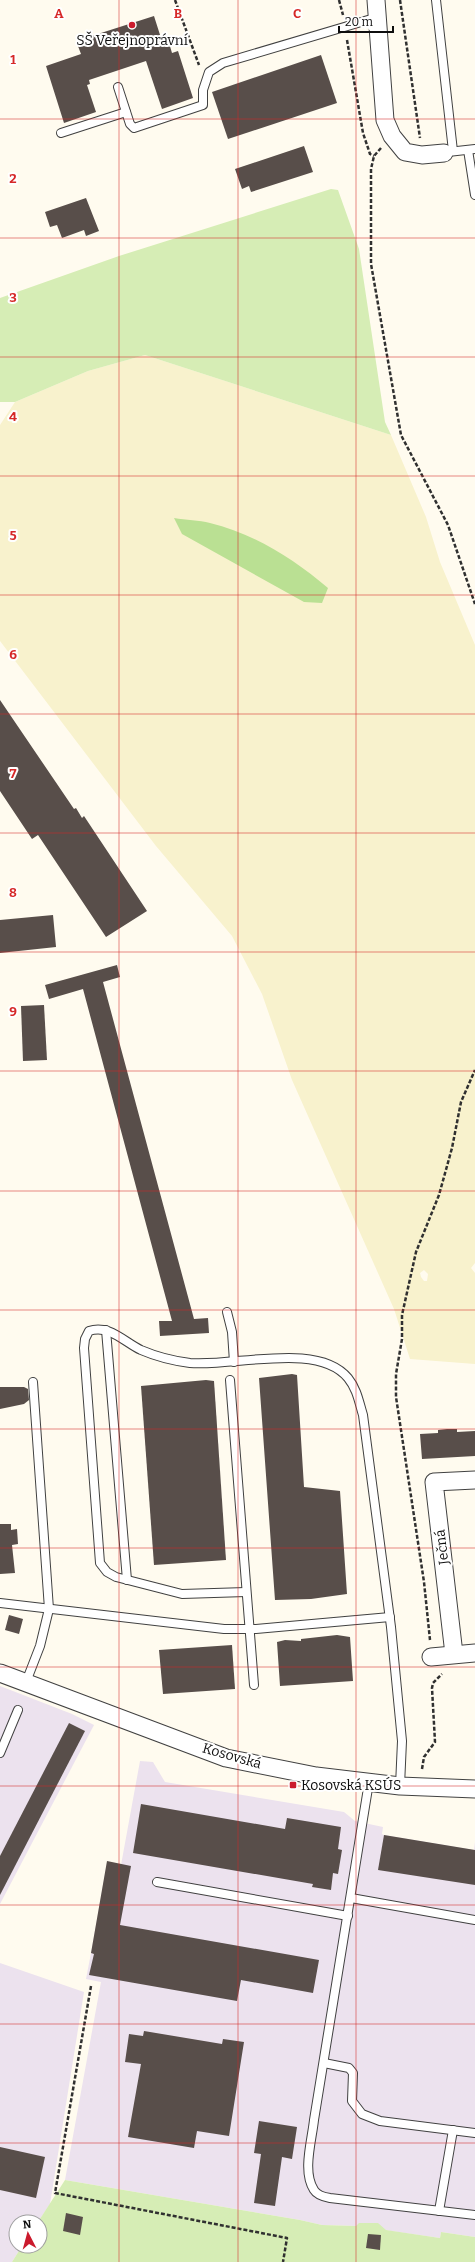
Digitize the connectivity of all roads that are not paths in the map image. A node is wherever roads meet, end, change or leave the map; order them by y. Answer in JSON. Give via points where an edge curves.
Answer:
{"nodes":[{"id":1,"x":376,"y":0,"type":"edge"},
{"id":2,"x":436,"y":0,"type":"edge"},
{"id":3,"x":378,"y":17,"type":"junction"},
{"id":4,"x":118,"y":86,"type":"dead end"},
{"id":5,"x":126,"y":112,"type":"junction"},
{"id":6,"x":61,"y":133,"type":"dead end"},
{"id":7,"x":472,"y":149,"type":"edge"},
{"id":8,"x":449,"y":152,"type":"junction"},
{"id":9,"x":475,"y":195,"type":"edge"},
{"id":10,"x":227,"y":1312,"type":"dead end"},
{"id":11,"x":106,"y":1330,"type":"junction"},
{"id":12,"x":234,"y":1362,"type":"junction"},
{"id":13,"x":230,"y":1380,"type":"dead end"},
{"id":14,"x":33,"y":1382,"type":"dead end"},
{"id":15,"x":475,"y":1480,"type":"edge"},
{"id":16,"x":127,"y":1580,"type":"junction"},
{"id":17,"x":246,"y":1592,"type":"junction"},
{"id":18,"x":0,"y":1603,"type":"edge"},
{"id":19,"x":49,"y":1609,"type":"junction"},
{"id":20,"x":390,"y":1617,"type":"junction"},
{"id":21,"x":249,"y":1629,"type":"junction"},
{"id":22,"x":475,"y":1653,"type":"edge"},
{"id":23,"x":454,"y":1654,"type":"junction"},
{"id":24,"x":431,"y":1657,"type":"road end"},
{"id":25,"x":0,"y":1673,"type":"edge"},
{"id":26,"x":26,"y":1682,"type":"junction"},
{"id":27,"x":254,"y":1685,"type":"dead end"},
{"id":28,"x":18,"y":1710,"type":"dead end"},
{"id":29,"x":0,"y":1753,"type":"edge"},
{"id":30,"x":370,"y":1782,"type":"junction"},
{"id":31,"x":400,"y":1786,"type":"junction"},
{"id":32,"x":475,"y":1789,"type":"edge"},
{"id":33,"x":157,"y":1882,"type":"dead end"},
{"id":34,"x":351,"y":1898,"type":"junction"},
{"id":35,"x":348,"y":1916,"type":"junction"},
{"id":36,"x":475,"y":1920,"type":"edge"},
{"id":37,"x":324,"y":2063,"type":"junction"},
{"id":38,"x":452,"y":2130,"type":"junction"},
{"id":39,"x":475,"y":2133,"type":"edge"},
{"id":40,"x":439,"y":2211,"type":"junction"},
{"id":41,"x":475,"y":2215,"type":"edge"}],
"edges":[{"from":1,"to":3,"type":"street"},
{"from":2,"to":8,"type":"lane"},
{"from":3,"to":5,"type":"lane","via":[[223,64],[209,72],[204,81],[203,105],[134,128]]},
{"from":3,"to":8,"type":"street","via":[[385,120],[392,136],[405,152],[422,155]]},
{"from":4,"to":5,"type":"lane"},
{"from":5,"to":6,"type":"lane"},
{"from":7,"to":8,"type":"lane"},
{"from":7,"to":9,"type":"lane"},
{"from":10,"to":12,"type":"lane","via":[[232,1332]]},
{"from":11,"to":12,"type":"lane","via":[[140,1350],[166,1358],[190,1363]]},
{"from":11,"to":16,"type":"lane"},
{"from":11,"to":16,"type":"lane","via":[[98,1328],[89,1331],[84,1348],[98,1547],[100,1563],[107,1572]]},
{"from":12,"to":20,"type":"lane","via":[[304,1357],[338,1369],[351,1383],[363,1415]]},
{"from":13,"to":17,"type":"lane"},
{"from":14,"to":19,"type":"lane"},
{"from":15,"to":23,"type":"street","name":"Ječná","via":[[434,1482]]},
{"from":16,"to":17,"type":"lane","via":[[182,1594]]},
{"from":17,"to":21,"type":"lane"},
{"from":18,"to":19,"type":"lane"},
{"from":19,"to":21,"type":"lane","via":[[224,1629]]},
{"from":19,"to":26,"type":"lane","via":[[40,1646]]},
{"from":20,"to":21,"type":"lane"},
{"from":20,"to":31,"type":"lane","via":[[402,1741]]},
{"from":21,"to":27,"type":"lane"},
{"from":22,"to":23,"type":"street"},
{"from":23,"to":24,"type":"street"},
{"from":25,"to":26,"type":"street","name":"Kosovská"},
{"from":26,"to":30,"type":"street","name":"Kosovská","via":[[226,1758],[316,1776]]},
{"from":28,"to":29,"type":"lane"},
{"from":30,"to":31,"type":"street","name":"Kosovská"},
{"from":30,"to":34,"type":"lane"},
{"from":31,"to":32,"type":"street","name":"Kosovská"},
{"from":33,"to":35,"type":"lane"},
{"from":34,"to":35,"type":"lane"},
{"from":34,"to":36,"type":"lane"},
{"from":35,"to":37,"type":"lane"},
{"from":37,"to":38,"type":"lane","via":[[348,2068],[353,2073],[352,2101],[362,2114],[380,2121]]},
{"from":37,"to":40,"type":"lane","via":[[309,2169],[314,2190],[320,2196],[330,2198]]},
{"from":38,"to":39,"type":"lane"},
{"from":38,"to":40,"type":"lane"},
{"from":40,"to":41,"type":"lane"}]}
